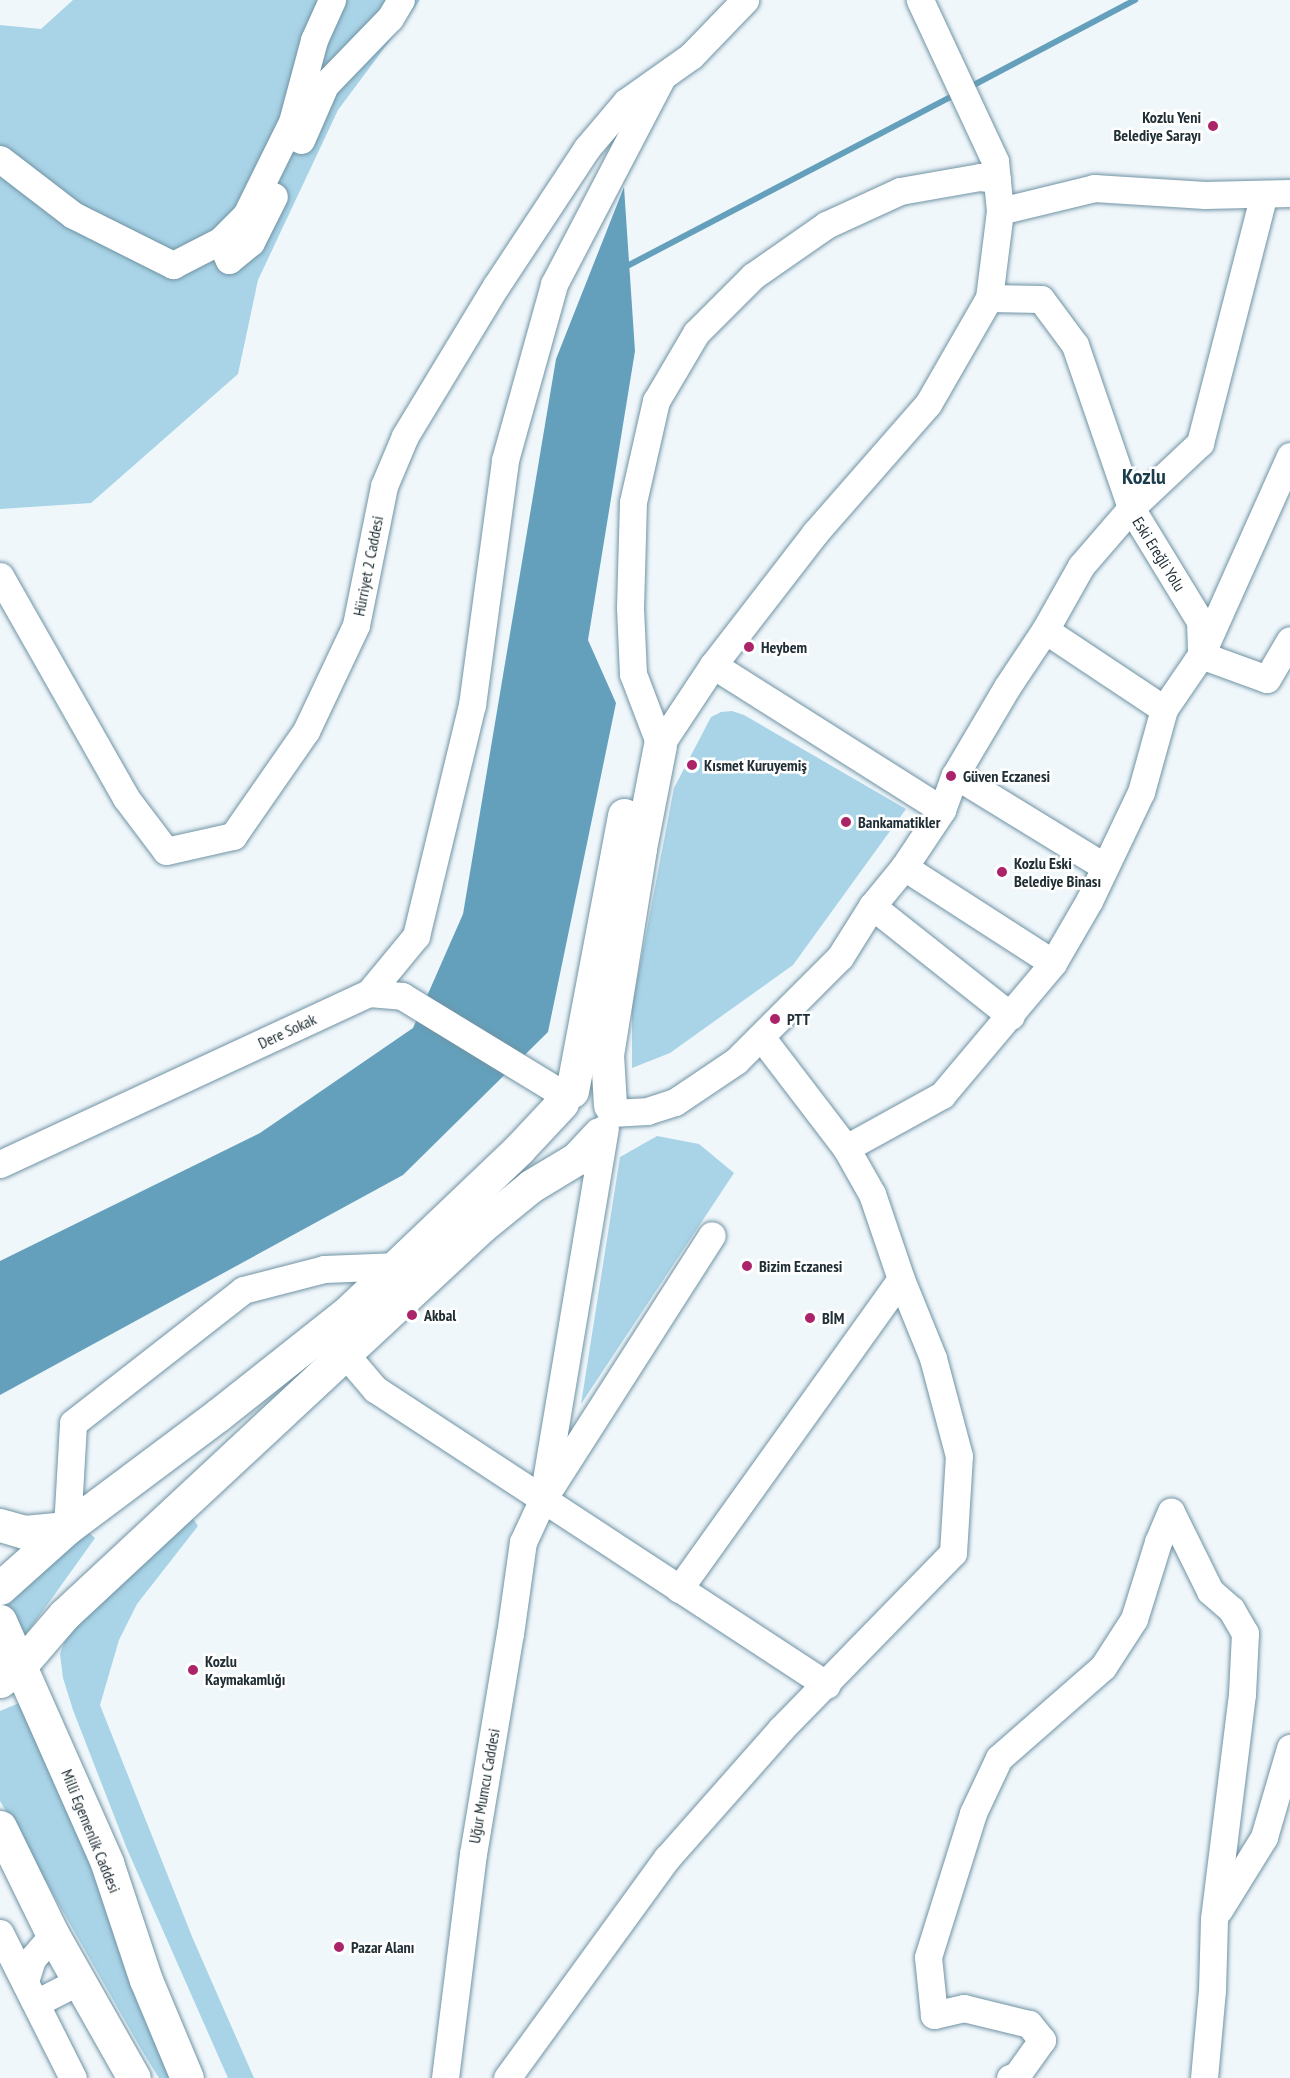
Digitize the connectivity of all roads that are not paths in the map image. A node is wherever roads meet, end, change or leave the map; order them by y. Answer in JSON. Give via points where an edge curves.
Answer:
{"nodes":[{"id":1,"x":332,"y":0,"type":"edge"},
{"id":2,"x":401,"y":0,"type":"edge"},
{"id":3,"x":746,"y":0,"type":"edge"},
{"id":4,"x":923,"y":3,"type":"edge"},
{"id":5,"x":662,"y":79,"type":"junction"},
{"id":6,"x":0,"y":159,"type":"edge"},
{"id":7,"x":996,"y":170,"type":"junction"},
{"id":8,"x":1277,"y":194,"type":"edge"},
{"id":9,"x":1000,"y":211,"type":"junction"},
{"id":10,"x":220,"y":241,"type":"junction"},
{"id":11,"x":989,"y":298,"type":"junction"},
{"id":12,"x":1290,"y":456,"type":"edge"},
{"id":13,"x":1131,"y":508,"type":"junction"},
{"id":14,"x":0,"y":576,"type":"edge"},
{"id":15,"x":1045,"y":630,"type":"junction"},
{"id":16,"x":1290,"y":640,"type":"edge"},
{"id":17,"x":1202,"y":655,"type":"junction"},
{"id":18,"x":713,"y":665,"type":"junction"},
{"id":19,"x":1164,"y":709,"type":"junction"},
{"id":20,"x":660,"y":745,"type":"junction"},
{"id":21,"x":955,"y":775,"type":"junction"},
{"id":22,"x":942,"y":810,"type":"junction"},
{"id":23,"x":904,"y":867,"type":"junction"},
{"id":24,"x":1106,"y":867,"type":"junction"},
{"id":25,"x":872,"y":906,"type":"junction"},
{"id":26,"x":1053,"y":963,"type":"junction"},
{"id":27,"x":369,"y":993,"type":"junction"},
{"id":28,"x":1011,"y":1017,"type":"junction"},
{"id":29,"x":761,"y":1037,"type":"junction"},
{"id":30,"x":567,"y":1096,"type":"junction"},
{"id":31,"x":606,"y":1120,"type":"junction"},
{"id":32,"x":846,"y":1148,"type":"junction"},
{"id":33,"x":0,"y":1164,"type":"edge"},
{"id":34,"x":712,"y":1234,"type":"dead end"},
{"id":35,"x":399,"y":1266,"type":"junction"},
{"id":36,"x":901,"y":1279,"type":"junction"},
{"id":37,"x":346,"y":1355,"type":"junction"},
{"id":38,"x":543,"y":1499,"type":"junction"},
{"id":39,"x":0,"y":1525,"type":"edge"},
{"id":40,"x":67,"y":1528,"type":"junction"},
{"id":41,"x":0,"y":1588,"type":"edge"},
{"id":42,"x":679,"y":1589,"type":"junction"},
{"id":43,"x":64,"y":1615,"type":"junction"},
{"id":44,"x":0,"y":1622,"type":"edge"},
{"id":45,"x":10,"y":1674,"type":"edge"},
{"id":46,"x":827,"y":1685,"type":"junction"},
{"id":47,"x":36,"y":1699,"type":"junction"},
{"id":48,"x":1290,"y":1748,"type":"edge"},
{"id":49,"x":0,"y":1827,"type":"edge"},
{"id":50,"x":1214,"y":1919,"type":"junction"},
{"id":51,"x":0,"y":1934,"type":"edge"},
{"id":52,"x":53,"y":1935,"type":"junction"},
{"id":53,"x":79,"y":1981,"type":"junction"},
{"id":54,"x":30,"y":1992,"type":"junction"},
{"id":55,"x":73,"y":2078,"type":"edge"},
{"id":56,"x":134,"y":2078,"type":"edge"},
{"id":57,"x":187,"y":2078,"type":"edge"},
{"id":58,"x":445,"y":2078,"type":"edge"},
{"id":59,"x":507,"y":2078,"type":"edge"},
{"id":60,"x":1010,"y":2078,"type":"edge"},
{"id":61,"x":1204,"y":2078,"type":"edge"}],
"edges":[{"from":1,"to":10,"type":"street","via":[[314,40],[292,122],[246,215]]},
{"from":2,"to":10,"type":"street","via":[[390,18],[325,85],[251,242],[229,260]]},
{"from":3,"to":5,"type":"street","name":"Hürriyet 2 Caddesi","via":[[691,56]]},
{"from":4,"to":7,"type":"street"},
{"from":5,"to":14,"type":"street","name":"Hürriyet 2 Caddesi","via":[[626,102],[587,148],[496,286],[405,436],[384,486],[356,625],[306,731],[233,836],[165,850],[126,798]]},
{"from":5,"to":27,"type":"street","via":[[554,284],[505,460],[472,705],[416,936]]},
{"from":6,"to":10,"type":"street","via":[[73,215],[173,265]]},
{"from":7,"to":9,"type":"street"},
{"from":7,"to":20,"type":"street","via":[[900,191],[826,225],[753,276],[696,333],[656,401],[633,502],[630,608],[633,674]]},
{"from":8,"to":9,"type":"street","via":[[1205,195],[1094,188]]},
{"from":8,"to":13,"type":"street","via":[[1200,443]]},
{"from":9,"to":11,"type":"street"},
{"from":11,"to":13,"type":"street","name":"Eski Ereğli Yolu","via":[[1041,299],[1075,345]]},
{"from":11,"to":18,"type":"street","via":[[928,404],[815,532]]},
{"from":12,"to":17,"type":"street"},
{"from":13,"to":15,"type":"street","via":[[1081,566]]},
{"from":13,"to":17,"type":"street","name":"Eski Ereğli Yolu","via":[[1200,621]]},
{"from":15,"to":19,"type":"street"},
{"from":15,"to":21,"type":"street"},
{"from":16,"to":17,"type":"street","via":[[1268,679]]},
{"from":17,"to":19,"type":"street"},
{"from":18,"to":20,"type":"street"},
{"from":18,"to":22,"type":"street"},
{"from":19,"to":24,"type":"street","via":[[1141,792]]},
{"from":20,"to":30,"type":"highway","via":[[644,763],[628,795],[587,1018]]},
{"from":20,"to":31,"type":"highway","via":[[607,1055]]},
{"from":21,"to":22,"type":"street"},
{"from":21,"to":24,"type":"street"},
{"from":22,"to":23,"type":"street"},
{"from":23,"to":25,"type":"street"},
{"from":23,"to":26,"type":"street"},
{"from":24,"to":26,"type":"street"},
{"from":25,"to":28,"type":"street"},
{"from":25,"to":29,"type":"street","via":[[840,957]]},
{"from":26,"to":28,"type":"street"},
{"from":27,"to":30,"type":"street","via":[[402,996]]},
{"from":27,"to":33,"type":"street","name":"Dere Sokak"},
{"from":28,"to":32,"type":"street","via":[[942,1095]]},
{"from":29,"to":31,"type":"street","via":[[736,1061],[675,1102]]},
{"from":29,"to":32,"type":"street"},
{"from":30,"to":31,"type":"highway","via":[[579,1088],[595,1088],[607,1098]]},
{"from":30,"to":31,"type":"highway","via":[[561,1119],[569,1132],[584,1138]]},
{"from":30,"to":35,"type":"highway","via":[[519,1149]]},
{"from":31,"to":37,"type":"highway","via":[[576,1159],[531,1186],[482,1226]]},
{"from":31,"to":38,"type":"street"},
{"from":32,"to":36,"type":"street","via":[[873,1194]]},
{"from":34,"to":38,"type":"street"},
{"from":35,"to":40,"type":"highway","via":[[348,1312],[218,1415]]},
{"from":35,"to":40,"type":"street","via":[[324,1269],[243,1290],[73,1423]]},
{"from":36,"to":42,"type":"street"},
{"from":36,"to":46,"type":"street","via":[[933,1358],[959,1456],[953,1553]]},
{"from":37,"to":38,"type":"street","via":[[375,1389]]},
{"from":37,"to":43,"type":"highway","via":[[296,1397]]},
{"from":38,"to":42,"type":"street"},
{"from":38,"to":58,"type":"street","name":"Uğur Mumcu Caddesi","via":[[522,1542],[471,1864]]},
{"from":39,"to":40,"type":"highway","via":[[24,1532]]},
{"from":40,"to":41,"type":"highway"},
{"from":42,"to":46,"type":"street"},
{"from":43,"to":45,"type":"highway"},
{"from":43,"to":47,"type":"highway","via":[[45,1653]]},
{"from":44,"to":45,"type":"highway","name":"Milli Egemenlik Caddesi"},
{"from":45,"to":47,"type":"highway","name":"Milli Egemenlik Caddesi"},
{"from":46,"to":59,"type":"street","via":[[781,1729],[668,1858]]},
{"from":47,"to":57,"type":"highway","name":"Milli Egemenlik Caddesi","via":[[107,1863],[146,1980]]},
{"from":48,"to":50,"type":"street","via":[[1264,1837]]},
{"from":49,"to":52,"type":"highway"},
{"from":50,"to":60,"type":"street","via":[[1242,1694],[1245,1633],[1231,1609],[1210,1591],[1172,1512],[1158,1542],[1134,1619],[1103,1667],[999,1758],[973,1813],[928,1957],[934,2015],[964,2008],[1029,2024],[1042,2040],[1017,2075]]},
{"from":50,"to":61,"type":"street"},
{"from":51,"to":54,"type":"street"},
{"from":52,"to":53,"type":"highway"},
{"from":52,"to":54,"type":"street","via":[[32,1959]]},
{"from":53,"to":54,"type":"street"},
{"from":53,"to":56,"type":"highway"},
{"from":54,"to":55,"type":"street"}]}
